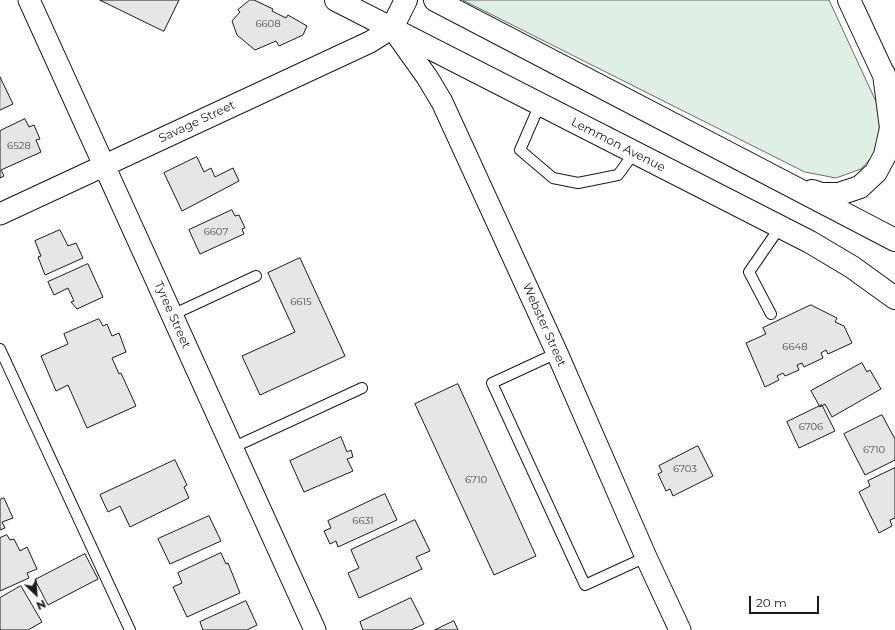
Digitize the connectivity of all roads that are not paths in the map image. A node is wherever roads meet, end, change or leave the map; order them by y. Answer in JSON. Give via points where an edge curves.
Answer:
{"nodes":[{"id":1,"x":29,"y":0,"type":"edge"},
{"id":2,"x":336,"y":0,"type":"edge"},
{"id":3,"x":406,"y":0,"type":"edge"},
{"id":4,"x":435,"y":0,"type":"edge"},
{"id":5,"x":849,"y":0,"type":"edge"},
{"id":6,"x":392,"y":28,"type":"junction"},
{"id":7,"x":884,"y":74,"type":"junction"},
{"id":8,"x":895,"y":98,"type":"edge"},
{"id":9,"x":540,"y":104,"type":"junction"},
{"id":10,"x":634,"y":153,"type":"junction"},
{"id":11,"x":104,"y":165,"type":"junction"},
{"id":12,"x":783,"y":181,"type":"junction"},
{"id":13,"x":0,"y":214,"type":"edge"},
{"id":14,"x":780,"y":227,"type":"junction"},
{"id":15,"x":895,"y":240,"type":"edge"},
{"id":16,"x":256,"y":276,"type":"dead end"},
{"id":17,"x":895,"y":298,"type":"edge"},
{"id":18,"x":771,"y":314,"type":"dead end"},
{"id":19,"x":172,"y":315,"type":"junction"},
{"id":20,"x":0,"y":348,"type":"edge"},
{"id":21,"x":557,"y":354,"type":"junction"},
{"id":22,"x":362,"y":388,"type":"dead end"},
{"id":23,"x":232,"y":448,"type":"junction"},
{"id":24,"x":646,"y":557,"type":"junction"},
{"id":25,"x":130,"y":630,"type":"edge"},
{"id":26,"x":315,"y":630,"type":"edge"},
{"id":27,"x":680,"y":630,"type":"edge"}],
"edges":[{"from":1,"to":11,"type":"street","name":"Tyree Street"},
{"from":2,"to":6,"type":"main road","name":"Lemmon Avenue"},
{"from":3,"to":6,"type":"main road"},
{"from":4,"to":12,"type":"main road"},
{"from":5,"to":7,"type":"main road"},
{"from":6,"to":9,"type":"main road","name":"Lemmon Avenue"},
{"from":6,"to":11,"type":"street","name":"Savage Street","via":[[370,42]]},
{"from":6,"to":21,"type":"street","name":"Webster Street","via":[[442,102]]},
{"from":7,"to":8,"type":"main road"},
{"from":7,"to":12,"type":"main road","via":[[891,128],[885,155],[876,172],[860,187],[839,194],[821,194]]},
{"from":9,"to":10,"type":"main road","name":"Lemmon Avenue"},
{"from":9,"to":10,"type":"lane","via":[[520,150],[553,178],[578,183],[618,176]]},
{"from":10,"to":14,"type":"main road","name":"Lemmon Avenue"},
{"from":11,"to":13,"type":"street","name":"Savage Street"},
{"from":11,"to":19,"type":"street","name":"Tyree Street"},
{"from":12,"to":15,"type":"main road"},
{"from":14,"to":17,"type":"main road","name":"Lemmon Avenue","via":[[852,267]]},
{"from":14,"to":18,"type":"lane","via":[[749,272]]},
{"from":16,"to":19,"type":"lane"},
{"from":19,"to":23,"type":"street","name":"Tyree Street"},
{"from":20,"to":25,"type":"lane"},
{"from":21,"to":24,"type":"street","name":"Webster Street"},
{"from":21,"to":24,"type":"lane","via":[[492,383],[585,585]]},
{"from":22,"to":23,"type":"lane"},
{"from":23,"to":26,"type":"street","name":"Tyree Street"},
{"from":24,"to":27,"type":"street","name":"Webster Street"}]}
